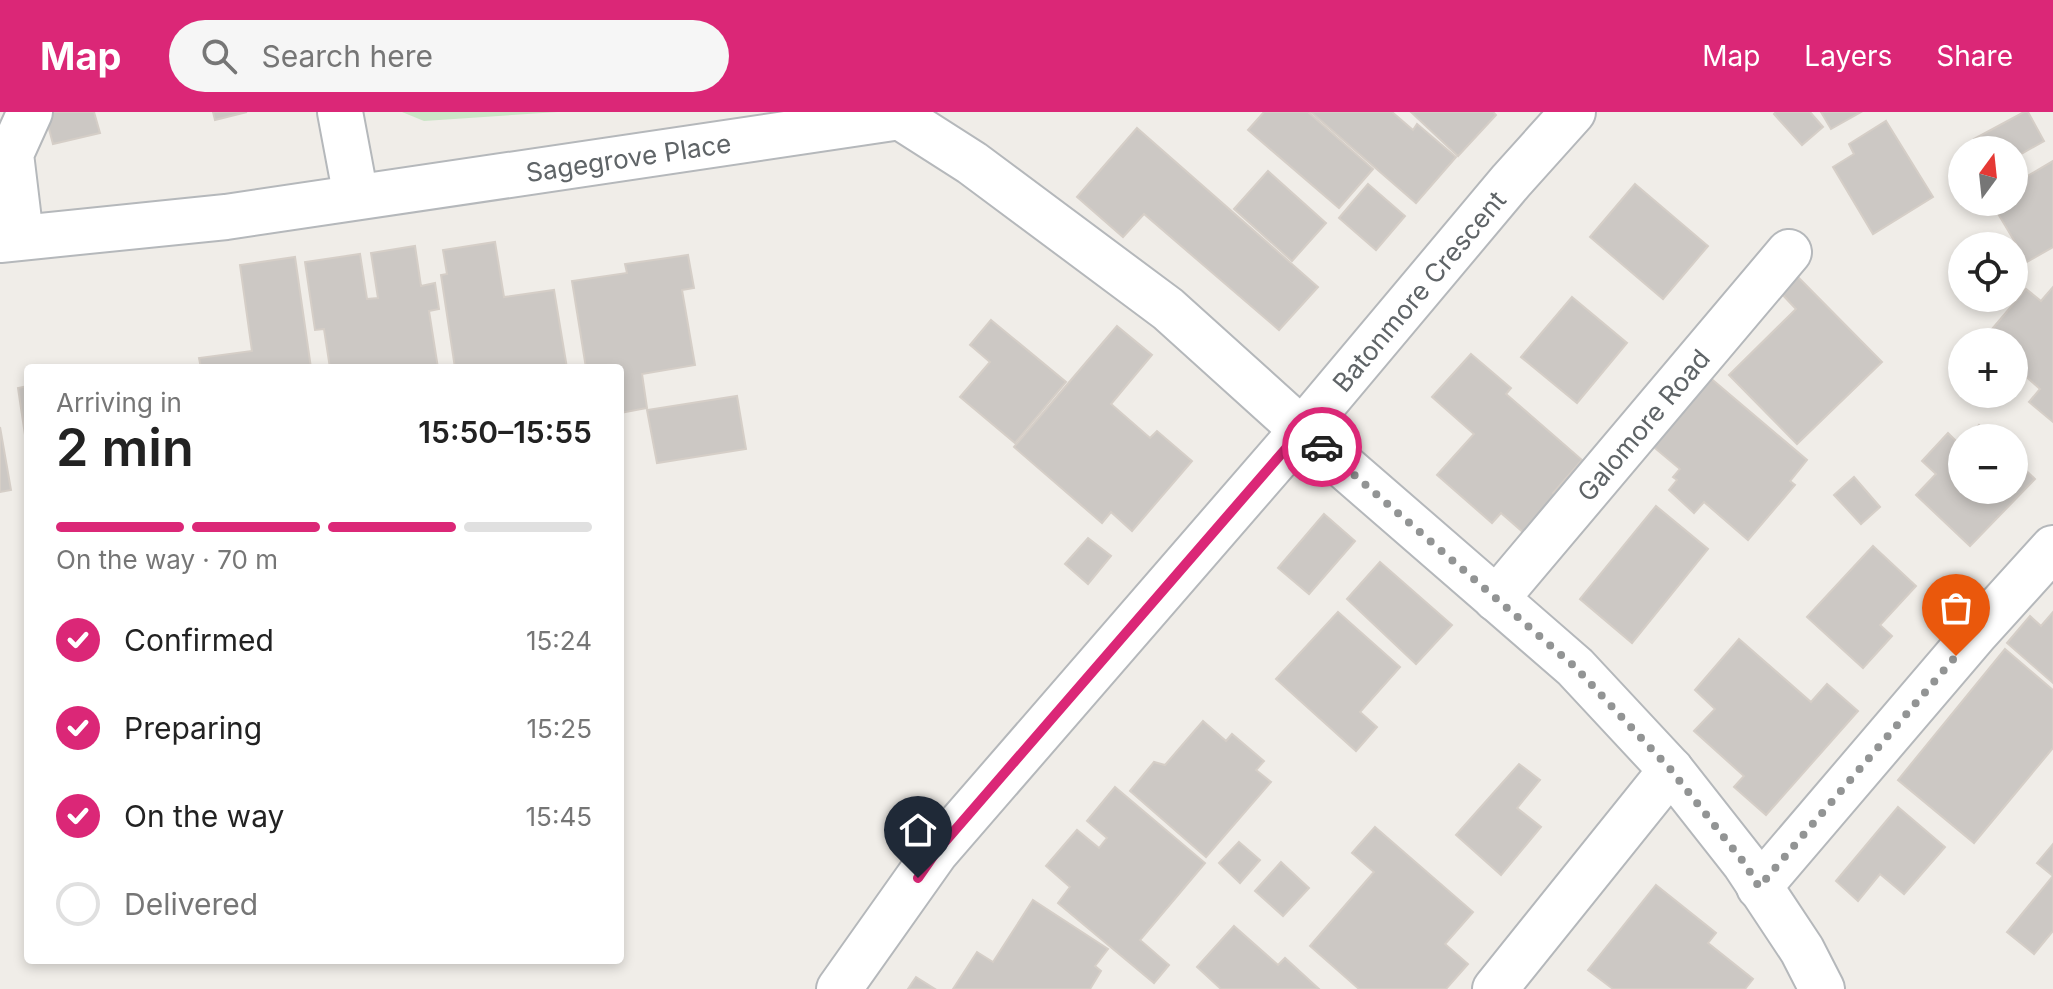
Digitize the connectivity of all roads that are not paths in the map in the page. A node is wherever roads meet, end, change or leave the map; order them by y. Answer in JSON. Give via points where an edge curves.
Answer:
{"nodes":[{"id":1,"x":30,"y":112,"type":"edge"},
{"id":2,"x":340,"y":112,"type":"edge"},
{"id":3,"x":1573,"y":112,"type":"edge"},
{"id":4,"x":899,"y":115,"type":"edge"},
{"id":5,"x":356,"y":197,"type":"junction"},
{"id":6,"x":10,"y":238,"type":"edge"},
{"id":7,"x":1789,"y":252,"type":"dead end"},
{"id":8,"x":1302,"y":430,"type":"junction"},
{"id":9,"x":2053,"y":548,"type":"edge"},
{"id":10,"x":1496,"y":599,"type":"junction"},
{"id":11,"x":1671,"y":770,"type":"junction"},
{"id":12,"x":1759,"y":887,"type":"junction"},
{"id":13,"x":839,"y":989,"type":"edge"},
{"id":14,"x":1495,"y":989,"type":"edge"},
{"id":15,"x":1822,"y":989,"type":"edge"}],
"edges":[{"from":1,"to":6,"type":"street","via":[[11,154]]},
{"from":2,"to":5,"type":"street"},
{"from":3,"to":8,"type":"street","name":"Batonmore Crescent"},
{"from":4,"to":5,"type":"street","name":"Sagegrove Place"},
{"from":4,"to":8,"type":"street","name":"Sagegrove Place","via":[[1168,309]]},
{"from":5,"to":6,"type":"street","name":"Sagegrove Place","via":[[226,217]]},
{"from":7,"to":10,"type":"street","name":"Galomore Road"},
{"from":8,"to":10,"type":"street"},
{"from":8,"to":13,"type":"street","name":"Batonmore Crescent","via":[[936,852]]},
{"from":9,"to":12,"type":"street"},
{"from":10,"to":11,"type":"street","via":[[1575,667]]},
{"from":11,"to":12,"type":"street"},
{"from":11,"to":14,"type":"street"},
{"from":12,"to":15,"type":"street"}]}
